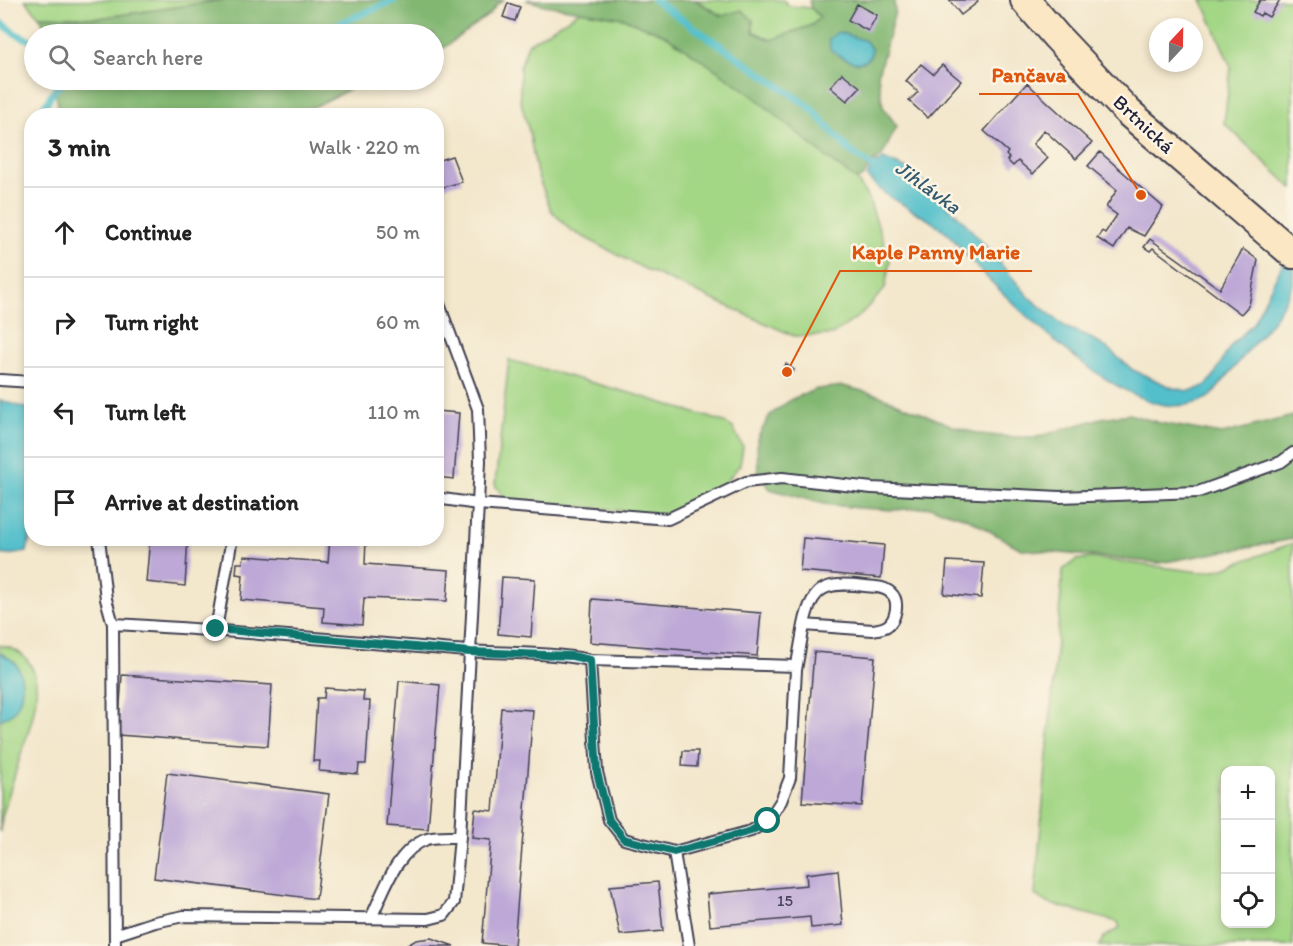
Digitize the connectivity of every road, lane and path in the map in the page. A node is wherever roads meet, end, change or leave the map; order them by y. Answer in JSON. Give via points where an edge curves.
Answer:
{"nodes":[{"id":1,"x":1025,"y":0,"type":"edge"},
{"id":2,"x":1283,"y":245,"type":"edge"},
{"id":3,"x":444,"y":318,"type":"edge"},
{"id":4,"x":0,"y":380,"type":"edge"},
{"id":5,"x":24,"y":382,"type":"edge"},
{"id":6,"x":1293,"y":453,"type":"edge"},
{"id":7,"x":444,"y":499,"type":"edge"},
{"id":8,"x":478,"y":504,"type":"junction"},
{"id":9,"x":100,"y":546,"type":"edge"},
{"id":10,"x":231,"y":546,"type":"edge"},
{"id":11,"x":113,"y":624,"type":"junction"},
{"id":12,"x":804,"y":625,"type":"junction"},
{"id":13,"x":216,"y":629,"type":"junction"},
{"id":14,"x":470,"y":652,"type":"junction"},
{"id":15,"x":590,"y":660,"type":"junction"},
{"id":16,"x":796,"y":666,"type":"junction"},
{"id":17,"x":460,"y":837,"type":"junction"},
{"id":18,"x":674,"y":852,"type":"junction"},
{"id":19,"x":371,"y":918,"type":"junction"},
{"id":20,"x":115,"y":940,"type":"edge"},
{"id":21,"x":689,"y":946,"type":"edge"}],
"edges":[{"from":1,"to":2,"type":"main road","name":"Brtnická","via":[[1128,112]]},
{"from":3,"to":8,"type":"lane","via":[[478,409]]},
{"from":4,"to":5,"type":"lane"},
{"from":6,"to":8,"type":"lane","via":[[1281,462],[1198,492],[1059,496],[872,488],[782,478],[746,482],[668,519]]},
{"from":7,"to":8,"type":"lane"},
{"from":8,"to":14,"type":"lane"},
{"from":9,"to":11,"type":"lane"},
{"from":10,"to":13,"type":"lane"},
{"from":11,"to":13,"type":"lane"},
{"from":11,"to":20,"type":"lane"},
{"from":12,"to":12,"type":"lane","via":[[884,628],[891,623],[896,603],[893,594],[884,588],[838,583],[822,588],[814,597]]},
{"from":12,"to":16,"type":"lane"},
{"from":13,"to":14,"type":"lane"},
{"from":14,"to":15,"type":"lane"},
{"from":14,"to":17,"type":"lane"},
{"from":15,"to":16,"type":"lane"},
{"from":15,"to":18,"type":"lane","via":[[597,772],[609,820],[624,839]]},
{"from":16,"to":18,"type":"lane","via":[[790,778],[782,801],[768,821],[751,831]]},
{"from":17,"to":19,"type":"lane","via":[[429,838],[411,847],[399,862]]},
{"from":17,"to":19,"type":"lane","via":[[454,902],[444,915],[428,919]]},
{"from":18,"to":21,"type":"lane"},
{"from":19,"to":20,"type":"lane","via":[[184,916],[155,922]]}]}
